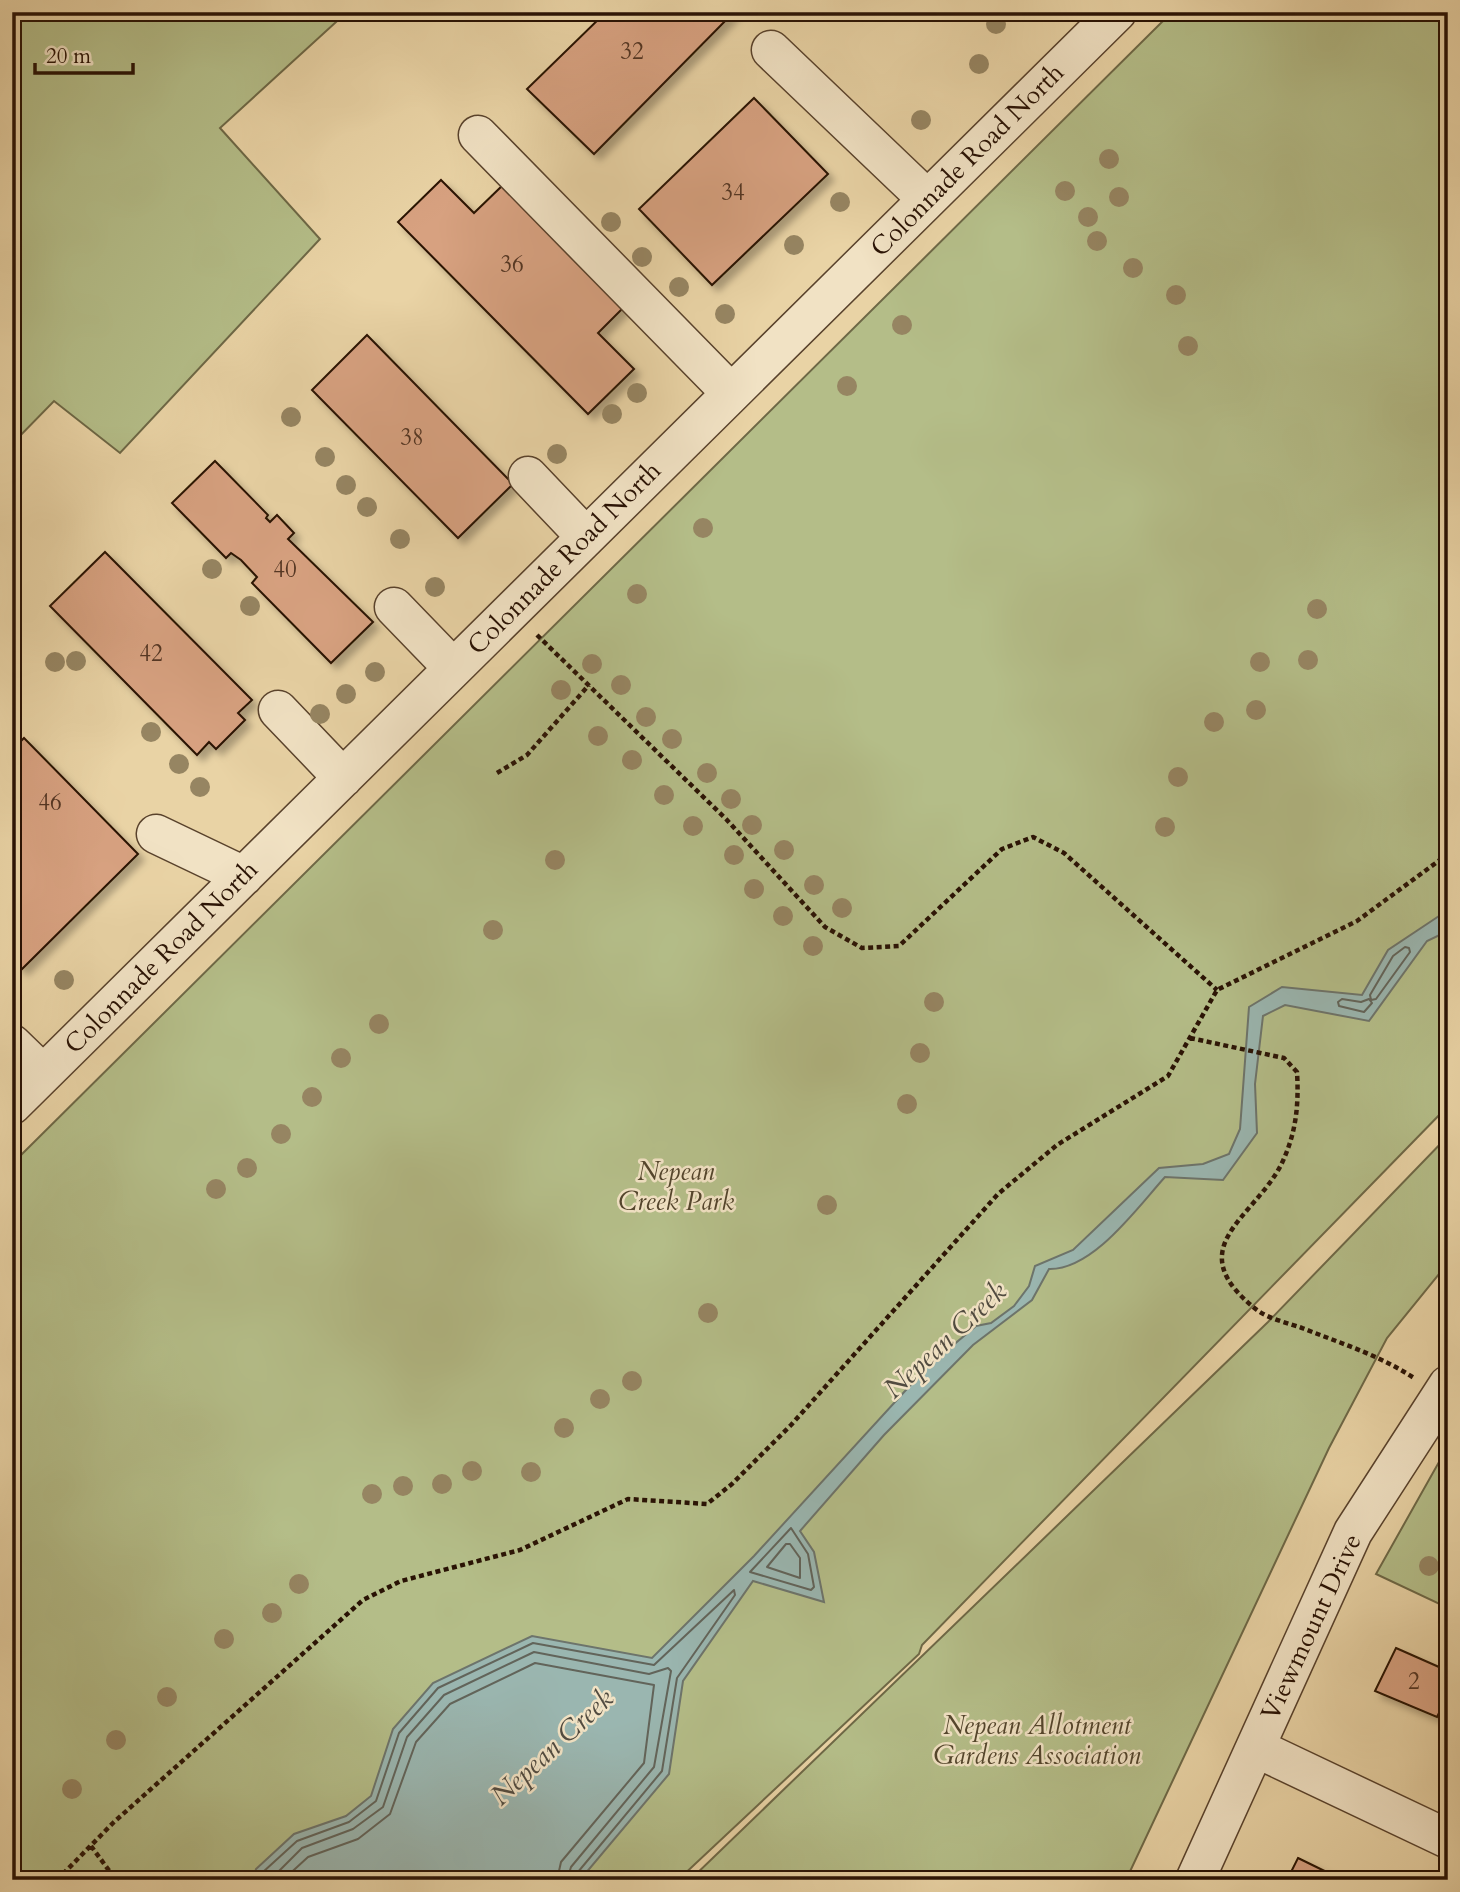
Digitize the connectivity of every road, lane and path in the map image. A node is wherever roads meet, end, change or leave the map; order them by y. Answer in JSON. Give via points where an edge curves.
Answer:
{"nodes":[{"id":1,"x":1117,"y":12,"type":"edge"},
{"id":2,"x":771,"y":50,"type":"dead end"},
{"id":3,"x":478,"y":135,"type":"dead end"},
{"id":4,"x":927,"y":199,"type":"junction"},
{"id":5,"x":731,"y":393,"type":"junction"},
{"id":6,"x":528,"y":476,"type":"dead end"},
{"id":7,"x":585,"y":536,"type":"junction"},
{"id":8,"x":394,"y":607,"type":"dead end"},
{"id":9,"x":511,"y":609,"type":"junction"},
{"id":10,"x":453,"y":668,"type":"junction"},
{"id":11,"x":589,"y":685,"type":"junction"},
{"id":12,"x":278,"y":710,"type":"dead end"},
{"id":13,"x":496,"y":773,"type":"dead end"},
{"id":14,"x":343,"y":778,"type":"junction"},
{"id":15,"x":156,"y":834,"type":"dead end"},
{"id":16,"x":1448,"y":854,"type":"edge"},
{"id":17,"x":244,"y":876,"type":"junction"},
{"id":18,"x":1217,"y":990,"type":"junction"},
{"id":19,"x":1190,"y":1038,"type":"junction"},
{"id":20,"x":12,"y":1044,"type":"edge"},
{"id":21,"x":43,"y":1074,"type":"junction"},
{"id":22,"x":12,"y":1105,"type":"edge"},
{"id":23,"x":1444,"y":1390,"type":"edge"},
{"id":24,"x":1256,"y":1748,"type":"junction"},
{"id":25,"x":1448,"y":1839,"type":"edge"},
{"id":26,"x":91,"y":1846,"type":"junction"},
{"id":27,"x":57,"y":1880,"type":"edge"},
{"id":28,"x":116,"y":1880,"type":"edge"},
{"id":29,"x":1195,"y":1880,"type":"edge"}],
"edges":[{"from":1,"to":4,"type":"street","name":"Colonnade Road North"},
{"from":2,"to":4,"type":"street"},
{"from":3,"to":5,"type":"street"},
{"from":4,"to":5,"type":"street","name":"Colonnade Road North"},
{"from":5,"to":7,"type":"street","name":"Colonnade Road North"},
{"from":6,"to":7,"type":"street"},
{"from":7,"to":9,"type":"street","name":"Colonnade Road North"},
{"from":8,"to":10,"type":"street"},
{"from":9,"to":10,"type":"street","name":"Colonnade Road North"},
{"from":9,"to":11,"type":"path"},
{"from":10,"to":14,"type":"street","name":"Colonnade Road North"},
{"from":11,"to":13,"type":"path","via":[[527,755]]},
{"from":11,"to":18,"type":"path","via":[[726,819],[824,927],[862,948],[899,946],[1002,849],[1033,837],[1064,853]]},
{"from":12,"to":14,"type":"street"},
{"from":14,"to":17,"type":"street","name":"Colonnade Road North"},
{"from":15,"to":17,"type":"street"},
{"from":16,"to":18,"type":"path","via":[[1357,921]]},
{"from":17,"to":21,"type":"street","name":"Colonnade Road North"},
{"from":18,"to":19,"type":"path"},
{"from":19,"to":23,"type":"path","via":[[1284,1058],[1297,1072],[1299,1110],[1280,1166],[1227,1233],[1225,1272],[1259,1312],[1388,1361]]},
{"from":19,"to":26,"type":"path","via":[[1168,1076],[1057,1144],[998,1194],[791,1425],[707,1504],[628,1499],[520,1550],[401,1581],[363,1600]]},
{"from":20,"to":21,"type":"street"},
{"from":21,"to":22,"type":"street","name":"Colonnade Road North"},
{"from":23,"to":24,"type":"street","name":"Viewmount Drive","via":[[1353,1532]]},
{"from":24,"to":25,"type":"street"},
{"from":24,"to":29,"type":"street","name":"Viewmount Drive"},
{"from":26,"to":27,"type":"path"},
{"from":26,"to":28,"type":"path"}]}
